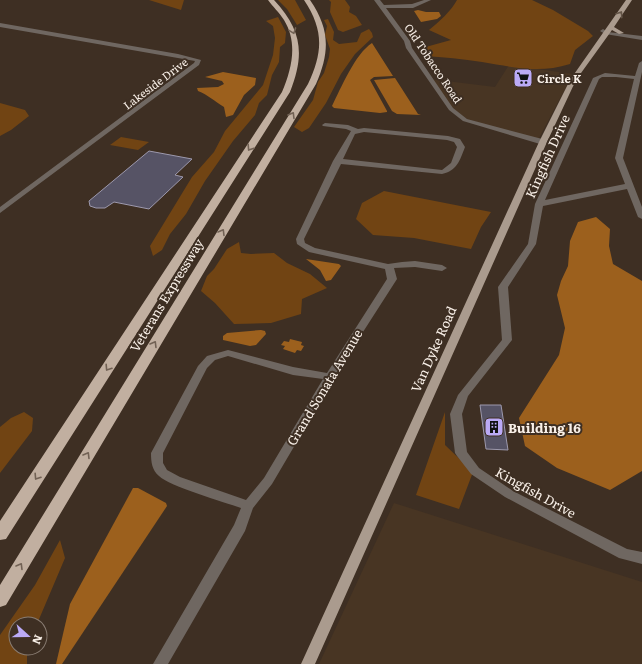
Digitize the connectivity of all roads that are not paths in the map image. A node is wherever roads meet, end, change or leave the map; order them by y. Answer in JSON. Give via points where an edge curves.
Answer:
{"nodes":[{"id":1,"x":271,"y":0,"type":"edge"},
{"id":2,"x":307,"y":0,"type":"edge"},
{"id":3,"x":377,"y":0,"type":"edge"},
{"id":4,"x":428,"y":0,"type":"edge"},
{"id":5,"x":629,"y":0,"type":"edge"},
{"id":6,"x":382,"y":7,"type":"junction"},
{"id":7,"x":616,"y":7,"type":"dead end"},
{"id":8,"x":0,"y":25,"type":"edge"},
{"id":9,"x":607,"y":30,"type":"junction"},
{"id":10,"x":642,"y":37,"type":"edge"},
{"id":11,"x":642,"y":63,"type":"edge"},
{"id":12,"x":637,"y":78,"type":"junction"},
{"id":13,"x":325,"y":125,"type":"dead end"},
{"id":14,"x":356,"y":131,"type":"junction"},
{"id":15,"x":543,"y":142,"type":"junction"},
{"id":16,"x":337,"y":161,"type":"junction"},
{"id":17,"x":629,"y":186,"type":"junction"},
{"id":18,"x":539,"y":204,"type":"junction"},
{"id":19,"x":0,"y":212,"type":"edge"},
{"id":20,"x":642,"y":218,"type":"edge"},
{"id":21,"x":388,"y":268,"type":"junction"},
{"id":22,"x":442,"y":268,"type":"dead end"},
{"id":23,"x":330,"y":377,"type":"junction"},
{"id":24,"x":248,"y":506,"type":"junction"},
{"id":25,"x":0,"y":534,"type":"edge"},
{"id":26,"x":642,"y":558,"type":"edge"},
{"id":27,"x":0,"y":600,"type":"edge"},
{"id":28,"x":160,"y":664,"type":"edge"},
{"id":29,"x":308,"y":664,"type":"edge"}],
"edges":[{"from":1,"to":25,"type":"highway","name":"Veterans Expressway","one_way":true,"via":[[288,20],[296,43],[297,62],[292,81]]},
{"from":27,"to":2,"type":"highway","name":"Veterans Expressway","one_way":true,"via":[[315,77],[322,58],[323,40],[319,20]]},
{"from":3,"to":6,"type":"street","name":"Old Tobacco Road"},
{"from":4,"to":6,"type":"street","name":"Old Tobacco Road","via":[[413,6]]},
{"from":9,"to":5,"type":"main road","name":"Van Dyke Road","one_way":true},
{"from":6,"to":15,"type":"street","name":"Old Tobacco Road","via":[[451,109],[465,120]]},
{"from":7,"to":9,"type":"main road","name":"Van Dyke Road"},
{"from":8,"to":19,"type":"street","name":"Lakeside Drive","via":[[198,60],[197,64]]},
{"from":9,"to":10,"type":"street"},
{"from":9,"to":10,"type":"street"},
{"from":9,"to":15,"type":"main road","name":"Van Dyke Road","via":[[573,80]]},
{"from":11,"to":12,"type":"street"},
{"from":12,"to":17,"type":"street","via":[[619,158]]},
{"from":12,"to":18,"type":"street","name":"Kingfish Drive","via":[[607,74],[596,78]]},
{"from":13,"to":14,"type":"street","via":[[348,127]]},
{"from":14,"to":16,"type":"street","via":[[352,133]]},
{"from":14,"to":16,"type":"street","via":[[371,130],[448,138],[457,141],[461,147],[453,166],[442,172]]},
{"from":15,"to":29,"type":"main road","name":"Van Dyke Road"},
{"from":16,"to":21,"type":"street","via":[[300,240],[301,244],[312,250]]},
{"from":17,"to":18,"type":"street"},
{"from":17,"to":20,"type":"street"},
{"from":18,"to":26,"type":"street","name":"Kingfish Drive","via":[[532,244],[503,288],[506,340],[463,395],[456,414],[461,453],[475,471],[509,494],[624,554]]},
{"from":21,"to":22,"type":"street","via":[[401,263]]},
{"from":21,"to":23,"type":"street","name":"Grand Sonata Avenue","via":[[392,272],[392,279]]},
{"from":23,"to":24,"type":"street","name":"Grand Sonata Avenue","via":[[268,480]]},
{"from":23,"to":24,"type":"street","via":[[292,371],[228,353],[211,358],[203,366],[157,453],[157,464],[163,473],[176,480]]},
{"from":24,"to":28,"type":"street","name":"Grand Sonata Avenue","via":[[240,527]]}]}
